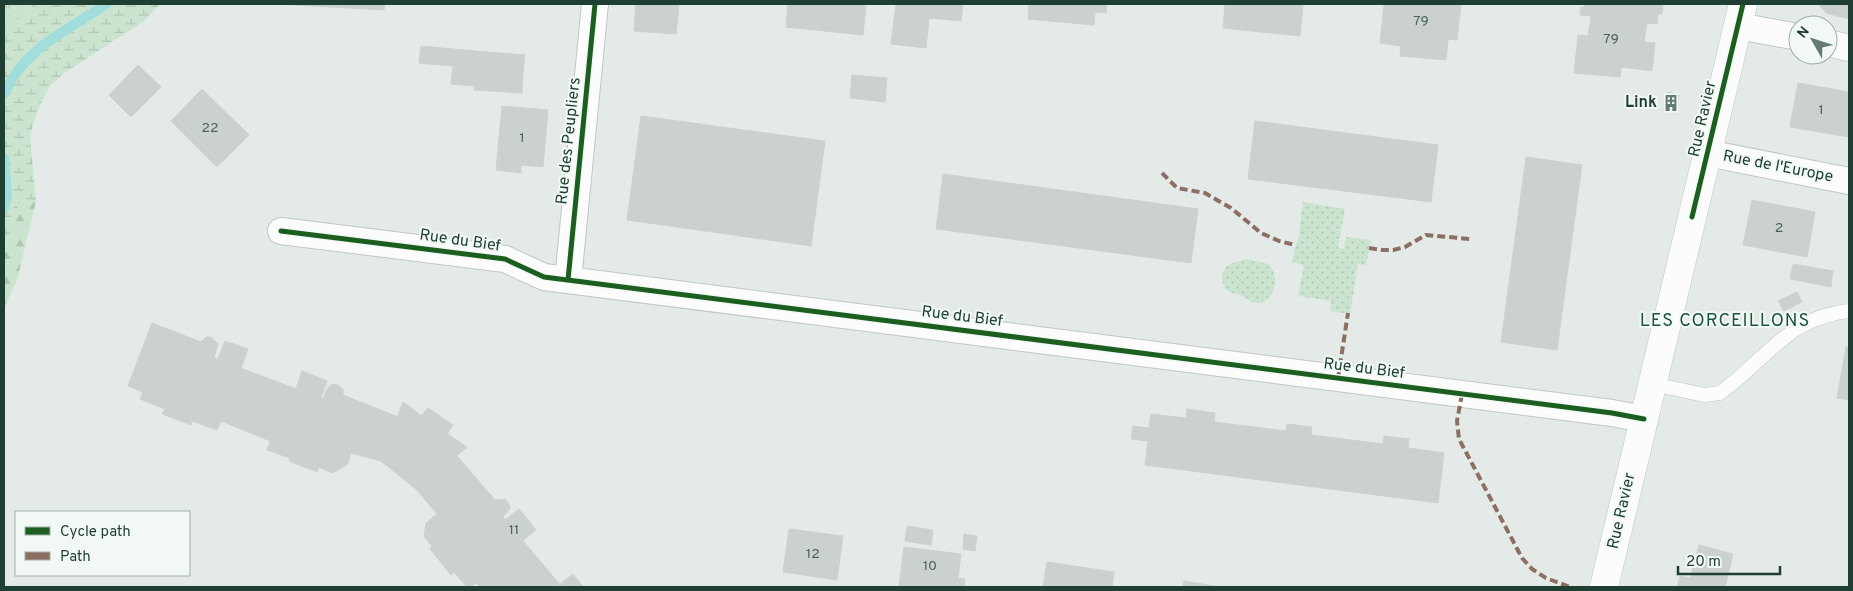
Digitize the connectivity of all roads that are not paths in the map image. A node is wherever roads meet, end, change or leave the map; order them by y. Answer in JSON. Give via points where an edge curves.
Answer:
{"nodes":[{"id":1,"x":595,"y":4,"type":"edge"},
{"id":2,"x":1741,"y":15,"type":"edge"},
{"id":3,"x":1788,"y":33,"type":"edge"},
{"id":4,"x":1707,"y":153,"type":"junction"},
{"id":5,"x":1849,"y":181,"type":"edge"},
{"id":6,"x":281,"y":231,"type":"dead end"},
{"id":7,"x":568,"y":280,"type":"junction"},
{"id":8,"x":1849,"y":311,"type":"edge"},
{"id":9,"x":1653,"y":384,"type":"junction"},
{"id":10,"x":1644,"y":419,"type":"junction"},
{"id":11,"x":1604,"y":587,"type":"edge"}],
"edges":[{"from":1,"to":7,"type":"street","name":"Rue des Peupliers"},
{"from":2,"to":3,"type":"street"},
{"from":2,"to":4,"type":"street","name":"Rue Ravier"},
{"from":4,"to":5,"type":"street","name":"Rue de l'Europe"},
{"from":4,"to":9,"type":"street","name":"Rue Ravier"},
{"from":6,"to":7,"type":"street","name":"Rue du Bief","via":[[505,259],[544,277]]},
{"from":7,"to":10,"type":"street","name":"Rue du Bief"},
{"from":8,"to":9,"type":"lane","via":[[1819,317],[1797,327],[1720,393],[1704,395]]},
{"from":9,"to":10,"type":"street","name":"Rue Ravier"},
{"from":10,"to":11,"type":"street","name":"Rue Ravier"}]}
